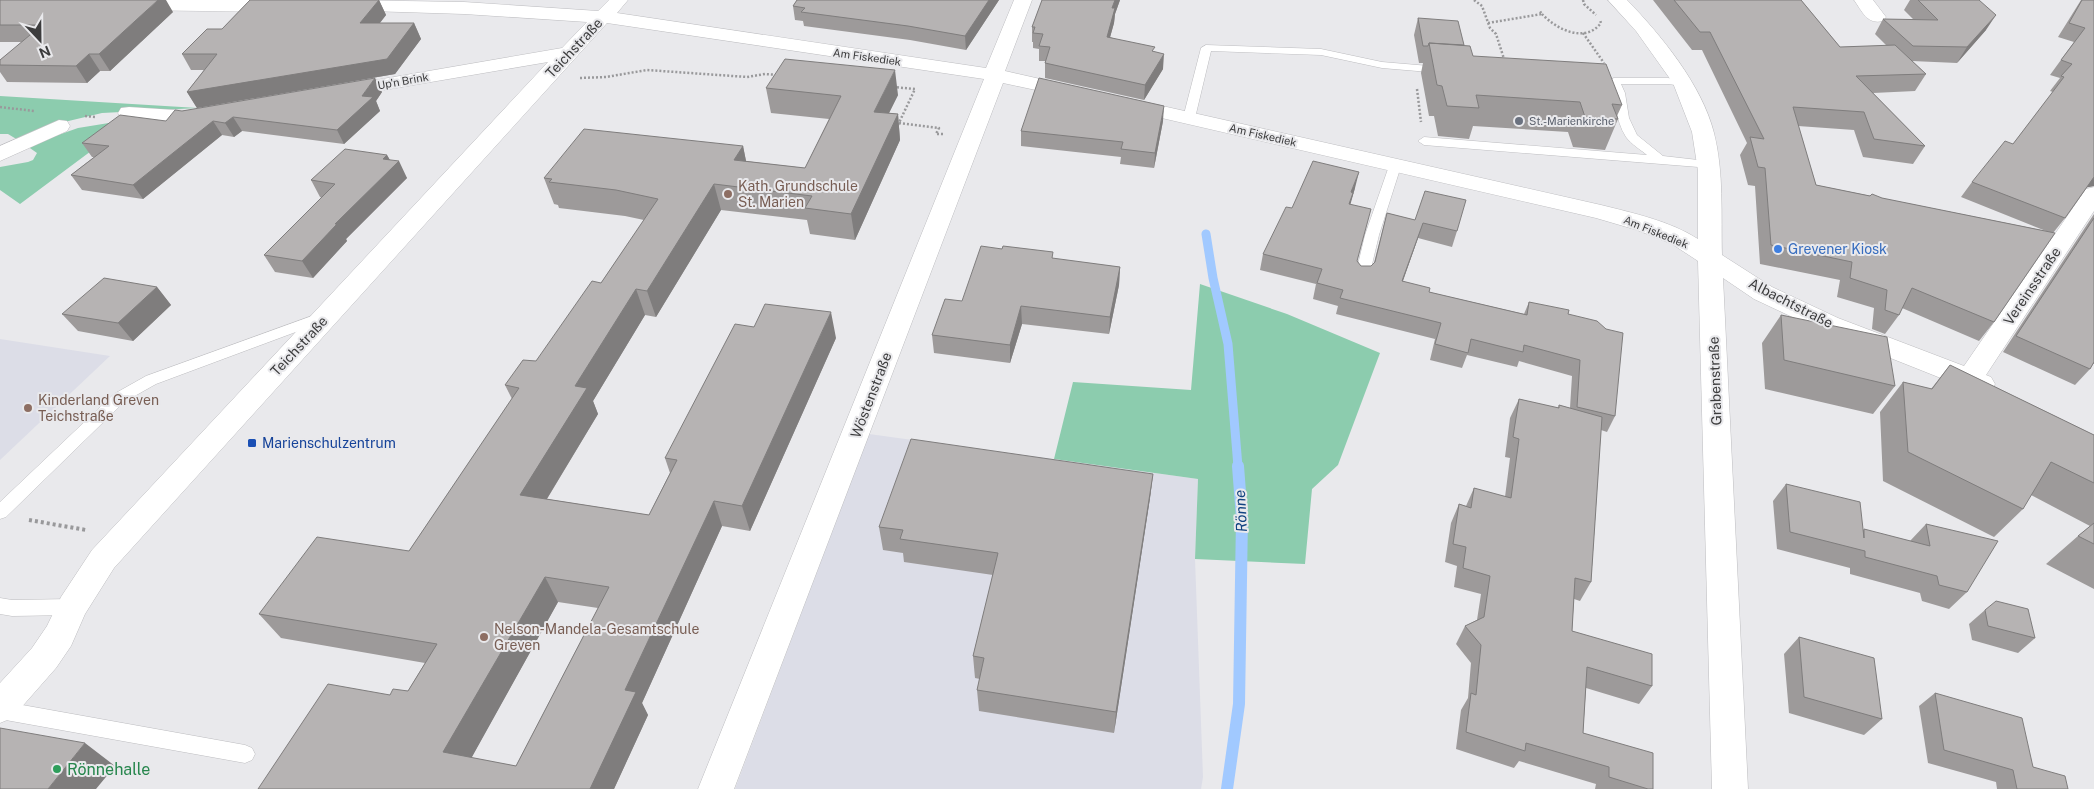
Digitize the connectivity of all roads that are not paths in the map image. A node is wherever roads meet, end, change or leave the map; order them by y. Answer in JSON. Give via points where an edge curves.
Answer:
{"nodes":[{"id":1,"x":619,"y":0,"type":"edge"},
{"id":2,"x":1023,"y":0,"type":"edge"},
{"id":3,"x":1617,"y":0,"type":"edge"},
{"id":4,"x":1862,"y":0,"type":"edge"},
{"id":5,"x":108,"y":3,"type":"edge"},
{"id":6,"x":296,"y":6,"type":"edge"},
{"id":7,"x":326,"y":6,"type":"edge"},
{"id":8,"x":603,"y":17,"type":"junction"},
{"id":9,"x":1876,"y":18,"type":"dead end"},
{"id":10,"x":673,"y":28,"type":"junction"},
{"id":11,"x":570,"y":51,"type":"junction"},
{"id":12,"x":1452,"y":70,"type":"edge"},
{"id":13,"x":995,"y":75,"type":"junction"},
{"id":14,"x":1683,"y":83,"type":"junction"},
{"id":15,"x":326,"y":94,"type":"edge"},
{"id":16,"x":230,"y":110,"type":"edge"},
{"id":17,"x":129,"y":113,"type":"road end"},
{"id":18,"x":1190,"y":118,"type":"junction"},
{"id":19,"x":59,"y":126,"type":"road end"},
{"id":20,"x":1424,"y":141,"type":"road end"},
{"id":21,"x":0,"y":154,"type":"edge"},
{"id":22,"x":1660,"y":159,"type":"junction"},
{"id":23,"x":1707,"y":165,"type":"junction"},
{"id":24,"x":1395,"y":166,"type":"junction"},
{"id":25,"x":2094,"y":194,"type":"edge"},
{"id":26,"x":1710,"y":257,"type":"junction"},
{"id":27,"x":1362,"y":277,"type":"edge"},
{"id":28,"x":326,"y":315,"type":"junction"},
{"id":29,"x":1970,"y":378,"type":"junction"},
{"id":30,"x":2005,"y":396,"type":"edge"},
{"id":31,"x":0,"y":512,"type":"edge"},
{"id":32,"x":0,"y":606,"type":"edge"},
{"id":33,"x":72,"y":607,"type":"junction"},
{"id":34,"x":0,"y":709,"type":"edge"},
{"id":35,"x":245,"y":754,"type":"dead end"},
{"id":36,"x":716,"y":789,"type":"edge"},
{"id":37,"x":1730,"y":789,"type":"edge"}],
"edges":[{"from":1,"to":8,"type":"street","name":"Teichstraße"},
{"from":2,"to":13,"type":"street","name":"Wöstenstraße"},
{"from":3,"to":14,"type":"street","name":"Grabenstraße","via":[[1643,27]]},
{"from":4,"to":9,"type":"street"},
{"from":5,"to":6,"type":"street"},
{"from":7,"to":8,"type":"street","name":"Am Fiskediek","via":[[464,8]]},
{"from":8,"to":10,"type":"street","name":"Am Fiskediek"},
{"from":8,"to":11,"type":"street","name":"Teichstraße"},
{"from":10,"to":11,"type":"street","name":"Up'n Brink","via":[[612,37]]},
{"from":10,"to":13,"type":"street","name":"Am Fiskediek"},
{"from":11,"to":15,"type":"street","name":"Up'n Brink"},
{"from":11,"to":28,"type":"street","name":"Teichstraße"},
{"from":12,"to":18,"type":"lane","via":[[1382,65],[1321,52],[1206,48]]},
{"from":13,"to":18,"type":"street","name":"Am Fiskediek"},
{"from":13,"to":36,"type":"street","name":"Wöstenstraße"},
{"from":14,"to":22,"type":"lane","via":[[1610,80],[1619,93],[1623,118],[1632,137]]},
{"from":14,"to":23,"type":"street","name":"Grabenstraße","via":[[1703,132]]},
{"from":16,"to":17,"type":"street","via":[[191,117]]},
{"from":18,"to":24,"type":"street","name":"Am Fiskediek"},
{"from":19,"to":21,"type":"street"},
{"from":20,"to":22,"type":"lane"},
{"from":22,"to":23,"type":"lane"},
{"from":23,"to":26,"type":"street","name":"Grabenstraße"},
{"from":24,"to":26,"type":"street","name":"Am Fiskediek","via":[[1601,212],[1681,239]]},
{"from":24,"to":27,"type":"lane"},
{"from":25,"to":29,"type":"street","name":"Vereinsstraße"},
{"from":26,"to":29,"type":"street","name":"Albachtstraße","via":[[1763,293],[1829,324]]},
{"from":26,"to":37,"type":"street","name":"Grabenstraße"},
{"from":28,"to":31,"type":"lane","via":[[151,380],[119,398]]},
{"from":28,"to":33,"type":"street","name":"Teichstraße","via":[[124,537],[92,574]]},
{"from":29,"to":30,"type":"street","name":"Albachtstraße"},
{"from":32,"to":33,"type":"lane"},
{"from":33,"to":34,"type":"street","name":"Teichstraße","via":[[59,636],[44,658]]},
{"from":34,"to":35,"type":"lane"}]}
